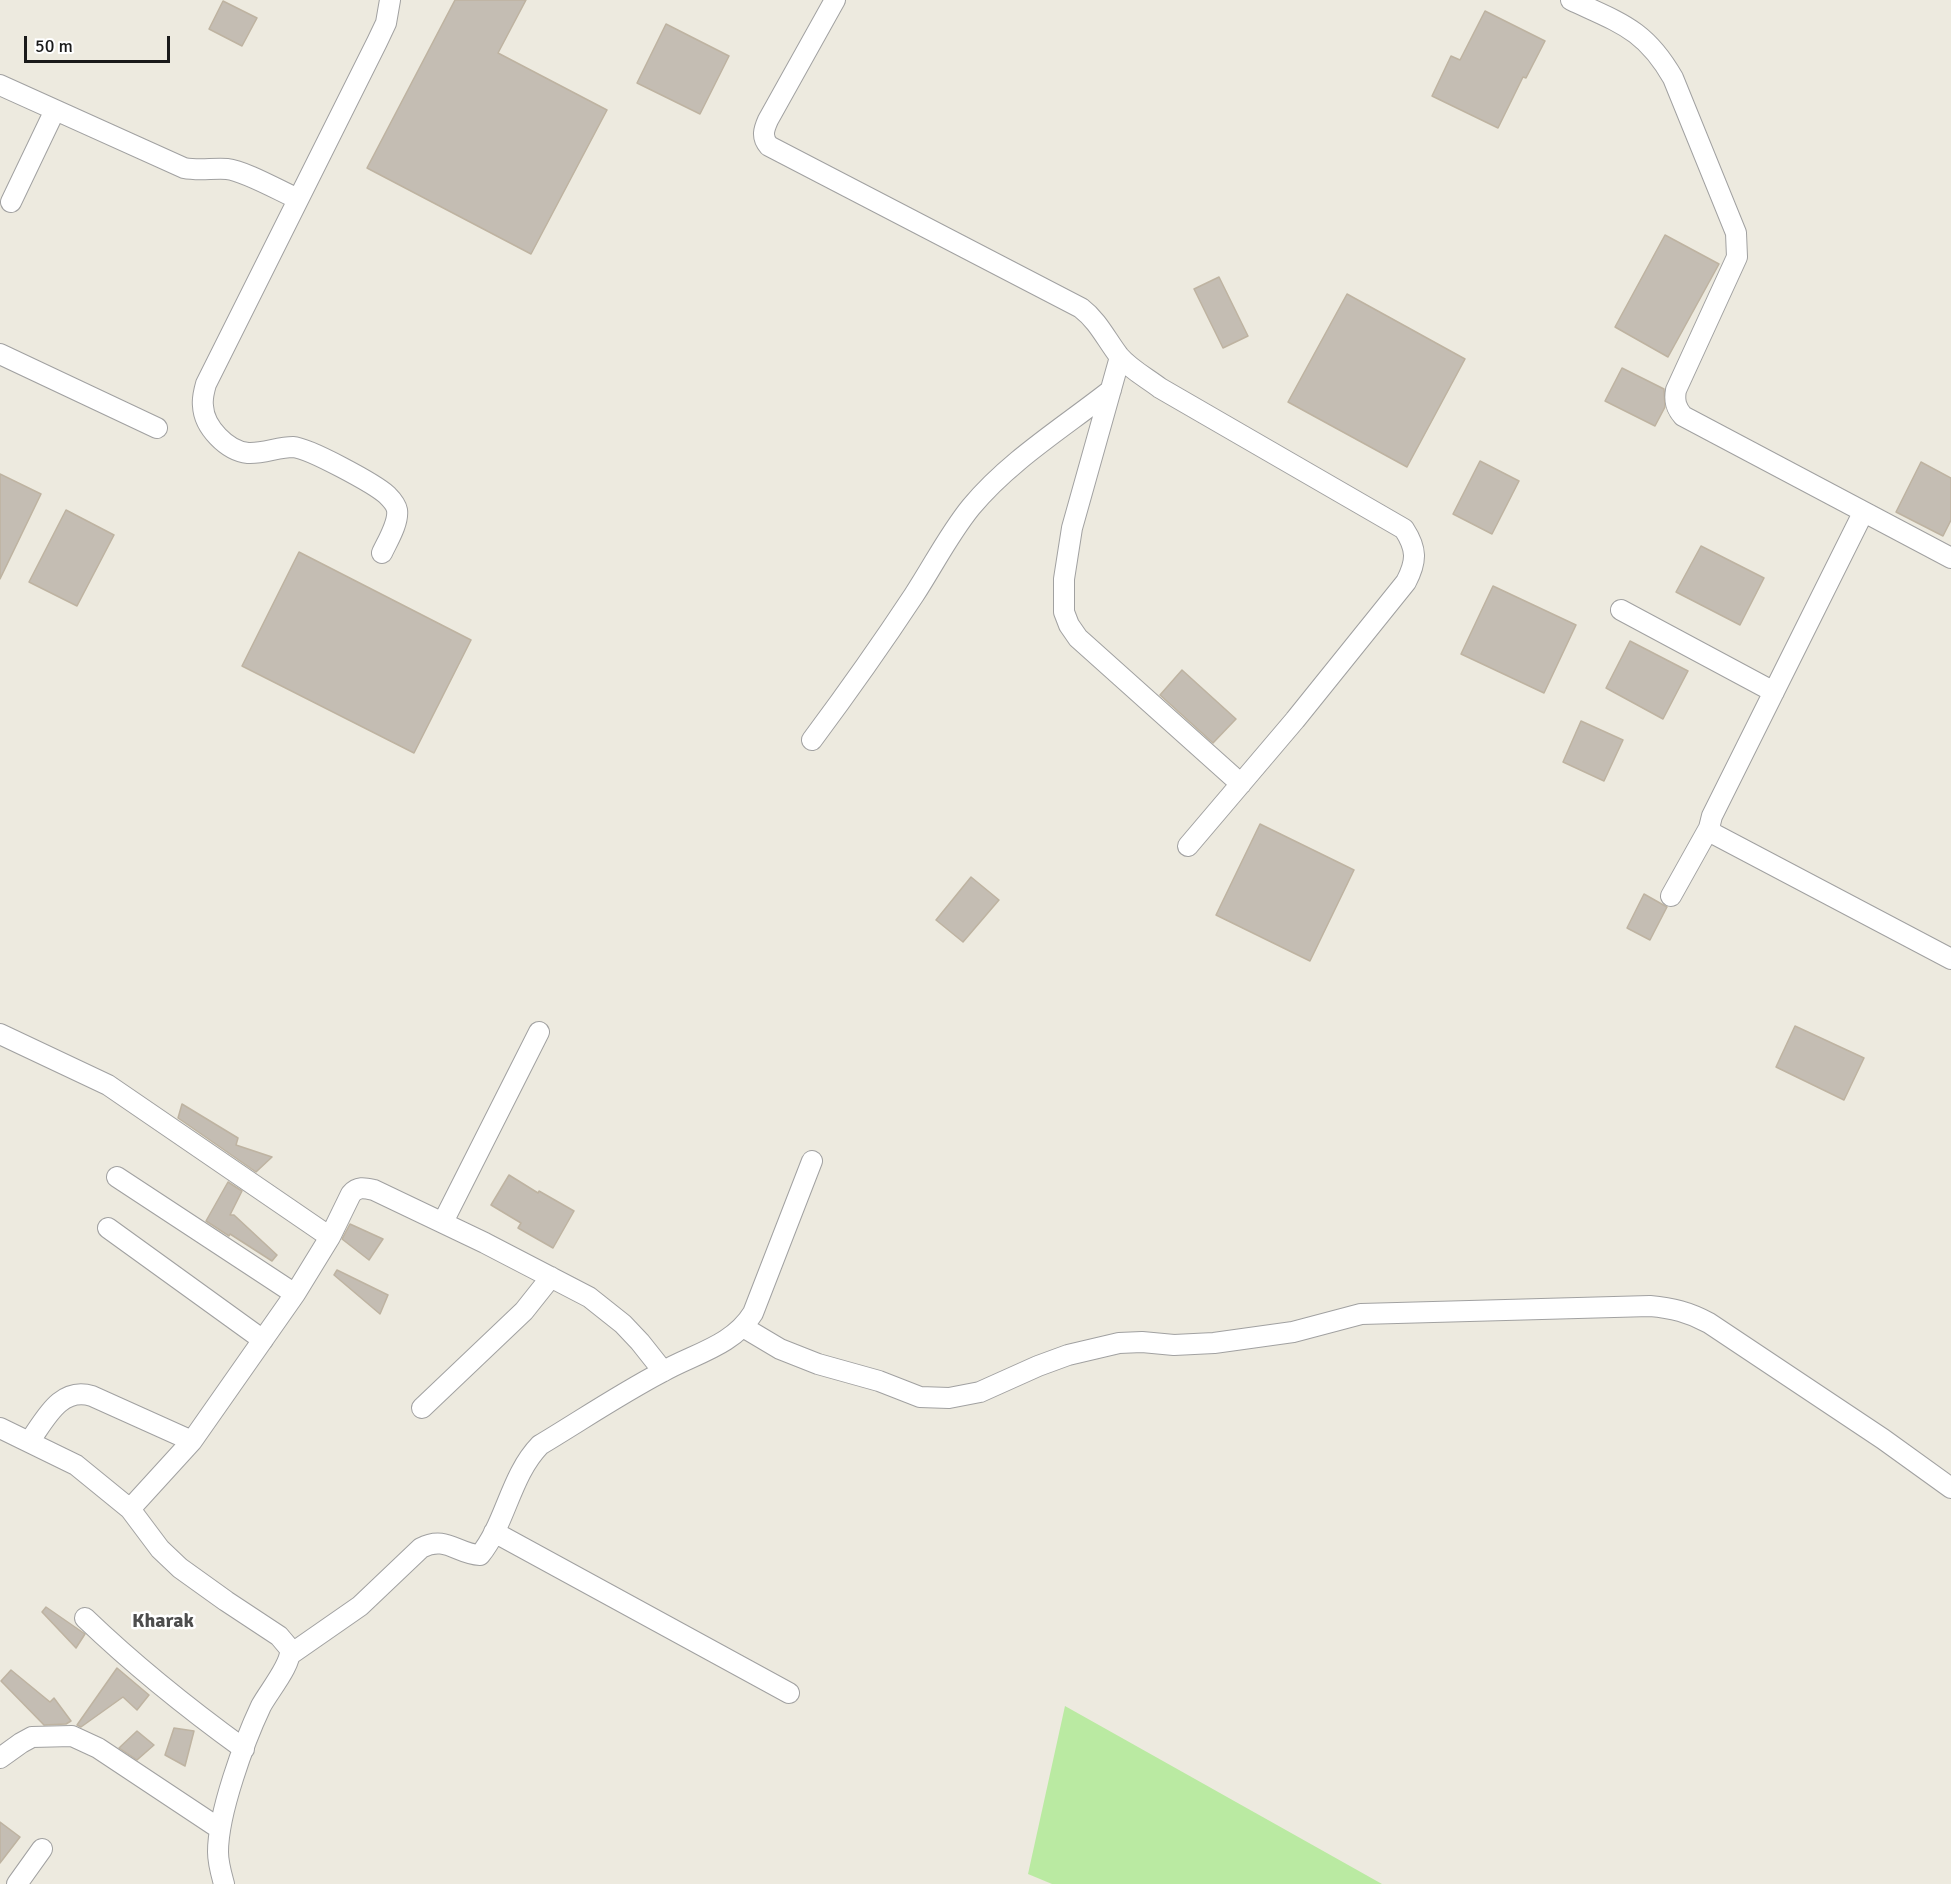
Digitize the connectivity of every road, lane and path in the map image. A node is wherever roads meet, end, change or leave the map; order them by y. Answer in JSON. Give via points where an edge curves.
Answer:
{"nodes":[{"id":1,"x":390,"y":0,"type":"edge"},
{"id":2,"x":835,"y":0,"type":"edge"},
{"id":3,"x":1571,"y":0,"type":"edge"},
{"id":4,"x":0,"y":85,"type":"edge"},
{"id":5,"x":55,"y":110,"type":"junction"},
{"id":6,"x":298,"y":199,"type":"junction"},
{"id":7,"x":11,"y":202,"type":"dead end"},
{"id":8,"x":0,"y":354,"type":"edge"},
{"id":9,"x":1120,"y":357,"type":"junction"},
{"id":10,"x":1111,"y":390,"type":"junction"},
{"id":11,"x":157,"y":429,"type":"dead end"},
{"id":12,"x":1863,"y":513,"type":"junction"},
{"id":13,"x":382,"y":553,"type":"dead end"},
{"id":14,"x":1951,"y":558,"type":"edge"},
{"id":15,"x":1621,"y":610,"type":"dead end"},
{"id":16,"x":1774,"y":692,"type":"junction"},
{"id":17,"x":812,"y":740,"type":"dead end"},
{"id":18,"x":1241,"y":784,"type":"junction"},
{"id":19,"x":1709,"y":828,"type":"junction"},
{"id":20,"x":1188,"y":846,"type":"dead end"},
{"id":21,"x":1671,"y":896,"type":"dead end"},
{"id":22,"x":1951,"y":959,"type":"edge"},
{"id":23,"x":539,"y":1032,"type":"dead end"},
{"id":24,"x":0,"y":1034,"type":"edge"},
{"id":25,"x":812,"y":1161,"type":"dead end"},
{"id":26,"x":117,"y":1178,"type":"dead end"},
{"id":27,"x":443,"y":1222,"type":"junction"},
{"id":28,"x":108,"y":1228,"type":"dead end"},
{"id":29,"x":330,"y":1237,"type":"junction"},
{"id":30,"x":551,"y":1277,"type":"junction"},
{"id":31,"x":295,"y":1294,"type":"junction"},
{"id":32,"x":743,"y":1327,"type":"junction"},
{"id":33,"x":263,"y":1340,"type":"junction"},
{"id":34,"x":663,"y":1371,"type":"junction"},
{"id":35,"x":422,"y":1408,"type":"dead end"},
{"id":36,"x":3,"y":1435,"type":"edge"},
{"id":37,"x":192,"y":1441,"type":"junction"},
{"id":38,"x":29,"y":1442,"type":"junction"},
{"id":39,"x":1951,"y":1488,"type":"edge"},
{"id":40,"x":130,"y":1509,"type":"junction"},
{"id":41,"x":494,"y":1532,"type":"junction"},
{"id":42,"x":85,"y":1618,"type":"dead end"},
{"id":43,"x":291,"y":1654,"type":"junction"},
{"id":44,"x":789,"y":1693,"type":"dead end"},
{"id":45,"x":243,"y":1749,"type":"junction"},
{"id":46,"x":0,"y":1758,"type":"edge"},
{"id":47,"x":220,"y":1829,"type":"junction"},
{"id":48,"x":42,"y":1849,"type":"dead end"},
{"id":49,"x":17,"y":1884,"type":"edge"},
{"id":50,"x":224,"y":1884,"type":"edge"}],
"edges":[{"from":1,"to":6,"type":"street","via":[[386,23]]},
{"from":2,"to":9,"type":"street","via":[[768,120],[765,142],[1081,308],[1096,321]]},
{"from":3,"to":12,"type":"street","via":[[1631,29],[1660,55],[1736,233],[1737,257],[1676,390],[1678,411]]},
{"from":4,"to":5,"type":"street"},
{"from":5,"to":6,"type":"street","via":[[184,168],[226,169]]},
{"from":5,"to":7,"type":"street"},
{"from":6,"to":13,"type":"street","via":[[206,384],[203,408],[210,427],[239,450],[260,452],[295,447],[382,491],[397,511]]},
{"from":8,"to":11,"type":"street"},
{"from":9,"to":10,"type":"street"},
{"from":9,"to":18,"type":"street","via":[[1160,388],[1404,529],[1414,550],[1413,569],[1406,582]]},
{"from":10,"to":17,"type":"street","via":[[1017,463],[971,507],[871,660]]},
{"from":10,"to":18,"type":"street","via":[[1072,528],[1064,579],[1064,612],[1078,638]]},
{"from":12,"to":14,"type":"street"},
{"from":12,"to":16,"type":"street"},
{"from":15,"to":16,"type":"street"},
{"from":16,"to":19,"type":"street"},
{"from":18,"to":20,"type":"street"},
{"from":19,"to":21,"type":"street"},
{"from":19,"to":22,"type":"street"},
{"from":23,"to":27,"type":"street"},
{"from":24,"to":29,"type":"street","via":[[108,1085]]},
{"from":25,"to":32,"type":"street","via":[[753,1313]]},
{"from":26,"to":31,"type":"street"},
{"from":27,"to":29,"type":"street","via":[[374,1190],[356,1189]]},
{"from":27,"to":30,"type":"street"},
{"from":28,"to":33,"type":"street"},
{"from":29,"to":31,"type":"street"},
{"from":30,"to":34,"type":"street","via":[[589,1297],[623,1324]]},
{"from":30,"to":35,"type":"street","via":[[524,1311]]},
{"from":31,"to":33,"type":"street"},
{"from":32,"to":34,"type":"street","via":[[711,1349]]},
{"from":32,"to":39,"type":"street","via":[[792,1355],[910,1394],[936,1398],[971,1395],[1068,1355],[1119,1343],[1214,1343],[1293,1332],[1361,1314],[1669,1307],[1709,1323]]},
{"from":33,"to":37,"type":"street"},
{"from":34,"to":41,"type":"street","via":[[540,1445],[527,1461]]},
{"from":36,"to":38,"type":"street"},
{"from":37,"to":38,"type":"street","via":[[81,1393],[59,1402]]},
{"from":37,"to":40,"type":"street"},
{"from":38,"to":40,"type":"street","via":[[76,1465]]},
{"from":40,"to":43,"type":"street","via":[[168,1557],[195,1580],[279,1636]]},
{"from":41,"to":43,"type":"street","via":[[480,1556],[442,1543],[421,1548],[360,1606]]},
{"from":41,"to":44,"type":"street"},
{"from":42,"to":45,"type":"street","via":[[176,1700]]},
{"from":43,"to":45,"type":"street","via":[[261,1705]]},
{"from":45,"to":47,"type":"street"},
{"from":46,"to":47,"type":"street","via":[[32,1737],[72,1736],[98,1748]]},
{"from":47,"to":50,"type":"street","via":[[219,1866]]},
{"from":48,"to":49,"type":"street"}]}
